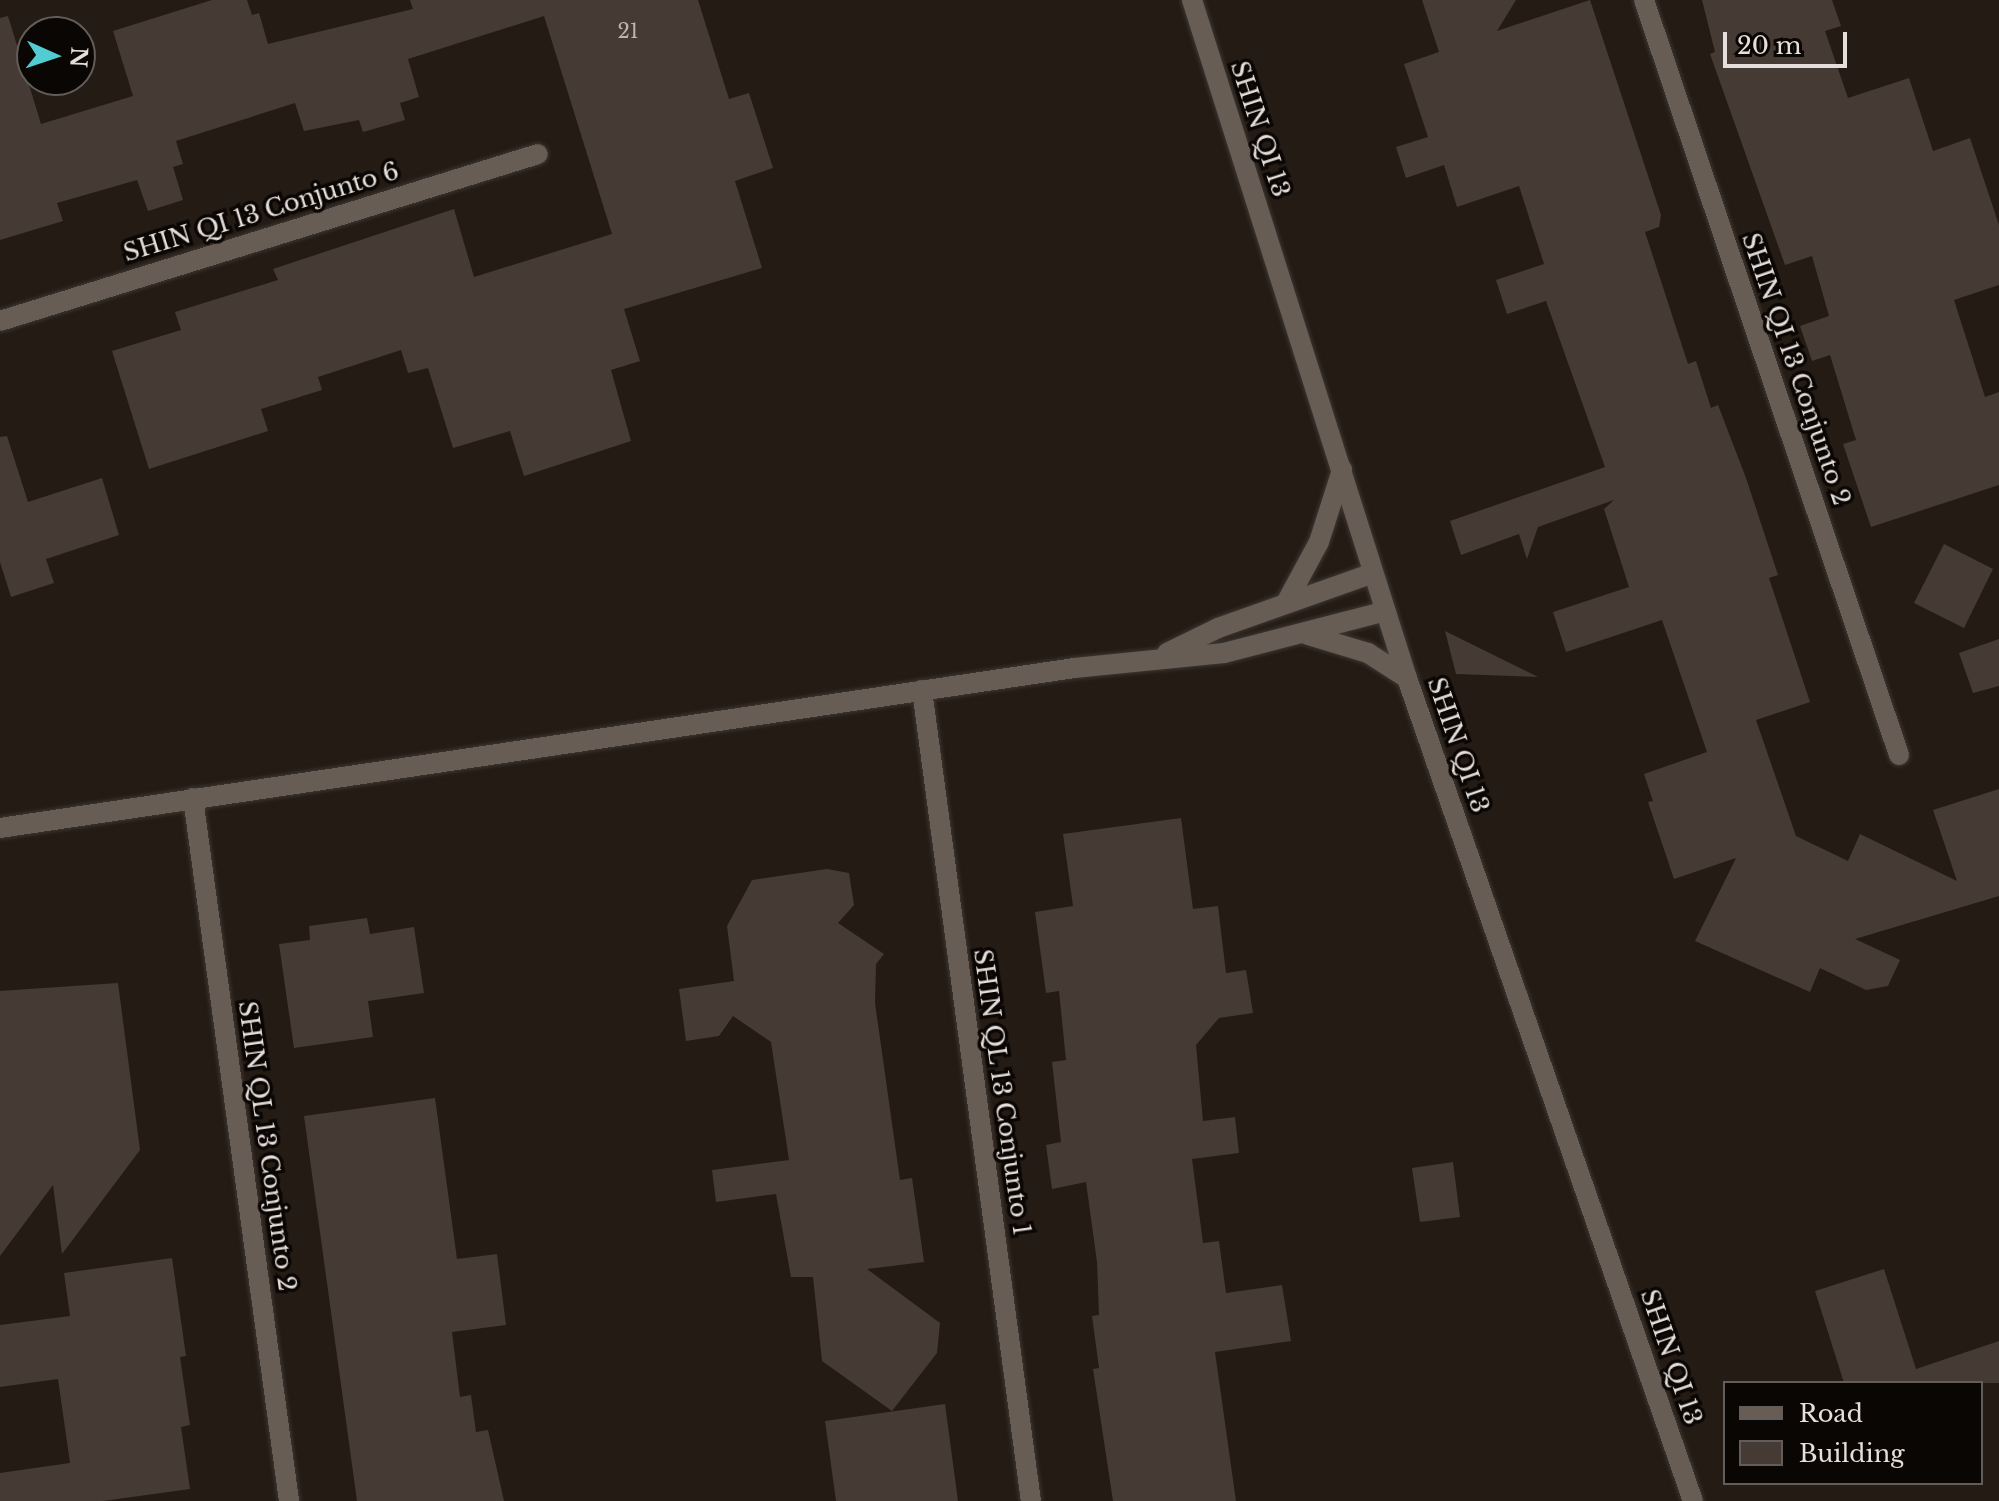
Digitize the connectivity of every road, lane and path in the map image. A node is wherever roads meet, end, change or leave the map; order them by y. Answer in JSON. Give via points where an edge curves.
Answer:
{"nodes":[{"id":1,"x":1192,"y":0,"type":"edge"},
{"id":2,"x":1644,"y":0,"type":"edge"},
{"id":3,"x":538,"y":154,"type":"dead end"},
{"id":4,"x":0,"y":321,"type":"edge"},
{"id":5,"x":1342,"y":470,"type":"junction"},
{"id":6,"x":1373,"y":573,"type":"junction"},
{"id":7,"x":1286,"y":603,"type":"junction"},
{"id":8,"x":1386,"y":611,"type":"junction"},
{"id":9,"x":1300,"y":634,"type":"junction"},
{"id":10,"x":1160,"y":657,"type":"junction"},
{"id":11,"x":1407,"y":678,"type":"junction"},
{"id":12,"x":922,"y":690,"type":"junction"},
{"id":13,"x":1899,"y":755,"type":"dead end"},
{"id":14,"x":193,"y":798,"type":"junction"},
{"id":15,"x":0,"y":828,"type":"edge"},
{"id":16,"x":289,"y":1501,"type":"edge"},
{"id":17,"x":1031,"y":1501,"type":"edge"},
{"id":18,"x":1693,"y":1501,"type":"edge"}],
"edges":[{"from":1,"to":5,"type":"street","name":"SHIN QI 13"},
{"from":2,"to":13,"type":"street","name":"SHIN QI 13 Conjunto 2"},
{"from":3,"to":4,"type":"street","name":"SHIN QI 13 Conjunto 6"},
{"from":5,"to":6,"type":"street","name":"SHIN QI 13"},
{"from":5,"to":7,"type":"street","via":[[1319,542]]},
{"from":6,"to":7,"type":"street"},
{"from":6,"to":8,"type":"street","name":"SHIN QI 13"},
{"from":7,"to":10,"type":"street"},
{"from":8,"to":9,"type":"street"},
{"from":8,"to":11,"type":"street","name":"SHIN QI 13"},
{"from":9,"to":10,"type":"street","via":[[1224,653]]},
{"from":9,"to":11,"type":"street","via":[[1339,641]]},
{"from":10,"to":12,"type":"street"},
{"from":11,"to":18,"type":"street","name":"SHIN QI 13"},
{"from":12,"to":14,"type":"street"},
{"from":12,"to":17,"type":"street","name":"SHIN QL 13 Conjunto 1"},
{"from":14,"to":15,"type":"street"},
{"from":14,"to":16,"type":"street","name":"SHIN QL 13 Conjunto 2"}]}
